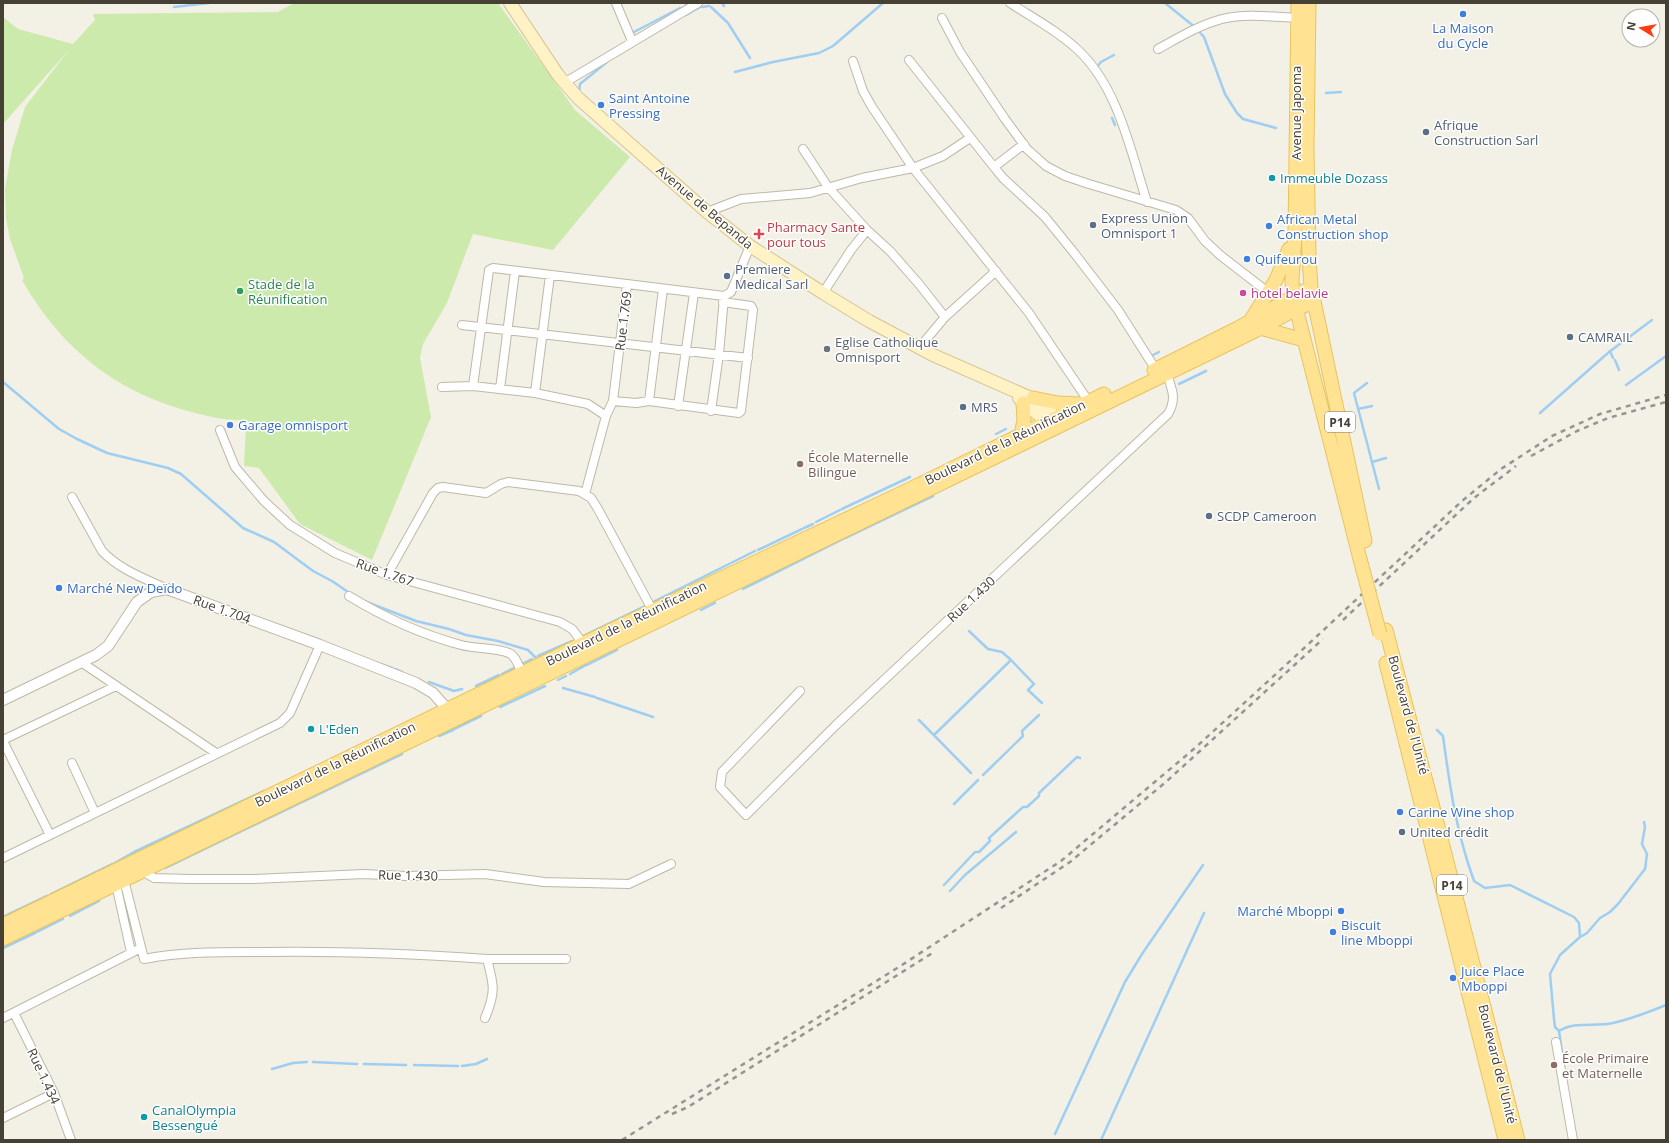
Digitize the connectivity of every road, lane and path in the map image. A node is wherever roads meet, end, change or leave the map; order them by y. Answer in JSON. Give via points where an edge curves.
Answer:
{"nodes":[{"id":1,"x":510,"y":3,"type":"edge"},
{"id":2,"x":616,"y":3,"type":"edge"},
{"id":3,"x":698,"y":3,"type":"edge"},
{"id":4,"x":1010,"y":3,"type":"edge"},
{"id":5,"x":1298,"y":3,"type":"edge"},
{"id":6,"x":1309,"y":3,"type":"edge"},
{"id":7,"x":942,"y":18,"type":"dead end"},
{"id":8,"x":1297,"y":18,"type":"junction"},
{"id":9,"x":632,"y":41,"type":"junction"},
{"id":10,"x":1158,"y":49,"type":"dead end"},
{"id":11,"x":909,"y":60,"type":"dead end"},
{"id":12,"x":854,"y":61,"type":"dead end"},
{"id":13,"x":564,"y":83,"type":"junction"},
{"id":14,"x":970,"y":138,"type":"junction"},
{"id":15,"x":1024,"y":144,"type":"junction"},
{"id":16,"x":1301,"y":148,"type":"junction"},
{"id":17,"x":803,"y":149,"type":"dead end"},
{"id":18,"x":994,"y":167,"type":"junction"},
{"id":19,"x":913,"y":168,"type":"junction"},
{"id":20,"x":828,"y":187,"type":"junction"},
{"id":21,"x":1147,"y":202,"type":"junction"},
{"id":22,"x":707,"y":212,"type":"junction"},
{"id":23,"x":867,"y":230,"type":"junction"},
{"id":24,"x":1295,"y":234,"type":"junction"},
{"id":25,"x":750,"y":246,"type":"junction"},
{"id":26,"x":515,"y":271,"type":"junction"},
{"id":27,"x":996,"y":271,"type":"junction"},
{"id":28,"x":550,"y":275,"type":"junction"},
{"id":29,"x":627,"y":284,"type":"junction"},
{"id":30,"x":1311,"y":287,"type":"junction"},
{"id":31,"x":663,"y":289,"type":"junction"},
{"id":32,"x":694,"y":293,"type":"junction"},
{"id":33,"x":822,"y":293,"type":"junction"},
{"id":34,"x":1268,"y":294,"type":"junction"},
{"id":35,"x":1293,"y":296,"type":"junction"},
{"id":36,"x":724,"y":299,"type":"junction"},
{"id":37,"x":1314,"y":302,"type":"junction"},
{"id":38,"x":1296,"y":309,"type":"junction"},
{"id":39,"x":945,"y":316,"type":"junction"},
{"id":40,"x":462,"y":325,"type":"dead end"},
{"id":41,"x":1255,"y":325,"type":"junction"},
{"id":42,"x":480,"y":328,"type":"junction"},
{"id":43,"x":508,"y":331,"type":"junction"},
{"id":44,"x":542,"y":335,"type":"junction"},
{"id":45,"x":1304,"y":340,"type":"junction"},
{"id":46,"x":620,"y":344,"type":"junction"},
{"id":47,"x":656,"y":348,"type":"junction"},
{"id":48,"x":919,"y":348,"type":"junction"},
{"id":49,"x":686,"y":351,"type":"junction"},
{"id":50,"x":719,"y":354,"type":"junction"},
{"id":51,"x":748,"y":358,"type":"junction"},
{"id":52,"x":1161,"y":373,"type":"junction"},
{"id":53,"x":473,"y":386,"type":"junction"},
{"id":54,"x":442,"y":387,"type":"dead end"},
{"id":55,"x":500,"y":389,"type":"junction"},
{"id":56,"x":535,"y":394,"type":"junction"},
{"id":57,"x":613,"y":401,"type":"junction"},
{"id":58,"x":649,"y":401,"type":"junction"},
{"id":59,"x":1028,"y":401,"type":"junction"},
{"id":60,"x":1085,"y":403,"type":"junction"},
{"id":61,"x":678,"y":406,"type":"junction"},
{"id":62,"x":711,"y":411,"type":"junction"},
{"id":63,"x":606,"y":416,"type":"junction"},
{"id":64,"x":1054,"y":424,"type":"junction"},
{"id":65,"x":220,"y":430,"type":"dead end"},
{"id":66,"x":1021,"y":434,"type":"junction"},
{"id":67,"x":585,"y":494,"type":"junction"},
{"id":68,"x":72,"y":497,"type":"dead end"},
{"id":69,"x":1364,"y":558,"type":"junction"},
{"id":70,"x":386,"y":575,"type":"junction"},
{"id":71,"x":167,"y":589,"type":"junction"},
{"id":72,"x":349,"y":596,"type":"dead end"},
{"id":73,"x":655,"y":615,"type":"junction"},
{"id":74,"x":320,"y":645,"type":"junction"},
{"id":75,"x":586,"y":648,"type":"junction"},
{"id":76,"x":82,"y":662,"type":"junction"},
{"id":77,"x":522,"y":673,"type":"junction"},
{"id":78,"x":116,"y":686,"type":"junction"},
{"id":79,"x":800,"y":691,"type":"dead end"},
{"id":80,"x":3,"y":700,"type":"edge"},
{"id":81,"x":451,"y":715,"type":"junction"},
{"id":82,"x":3,"y":740,"type":"edge"},
{"id":83,"x":216,"y":753,"type":"junction"},
{"id":84,"x":72,"y":763,"type":"dead end"},
{"id":85,"x":95,"y":813,"type":"junction"},
{"id":86,"x":50,"y":835,"type":"junction"},
{"id":87,"x":3,"y":858,"type":"edge"},
{"id":88,"x":671,"y":864,"type":"dead end"},
{"id":89,"x":142,"y":871,"type":"junction"},
{"id":90,"x":119,"y":876,"type":"junction"},
{"id":91,"x":3,"y":925,"type":"edge"},
{"id":92,"x":3,"y":939,"type":"edge"},
{"id":93,"x":141,"y":948,"type":"junction"},
{"id":94,"x":131,"y":952,"type":"junction"},
{"id":95,"x":487,"y":959,"type":"junction"},
{"id":96,"x":566,"y":959,"type":"dead end"},
{"id":97,"x":14,"y":1013,"type":"junction"},
{"id":98,"x":3,"y":1018,"type":"edge"},
{"id":99,"x":485,"y":1018,"type":"dead end"},
{"id":100,"x":1556,"y":1042,"type":"dead end"},
{"id":101,"x":54,"y":1094,"type":"junction"},
{"id":102,"x":3,"y":1118,"type":"edge"},
{"id":103,"x":1508,"y":1138,"type":"edge"},
{"id":104,"x":71,"y":1140,"type":"edge"},
{"id":105,"x":1573,"y":1140,"type":"edge"}],
"edges":[{"from":1,"to":13,"type":"main road","name":"Avenue de Bepanda"},
{"from":2,"to":9,"type":"street"},
{"from":3,"to":9,"type":"street"},
{"from":4,"to":21,"type":"street","via":[[1062,36],[1096,69],[1110,95],[1125,133]]},
{"from":5,"to":8,"type":"main road","name":"Avenue Japoma","number":"P14"},
{"from":6,"to":16,"type":"main road","name":"Avenue Japoma","number":"P14"},
{"from":7,"to":15,"type":"street","via":[[960,52]]},
{"from":8,"to":10,"type":"street","via":[[1249,16],[1222,19],[1189,32]]},
{"from":8,"to":16,"type":"main road","name":"Avenue Japoma","number":"P14"},
{"from":9,"to":13,"type":"street"},
{"from":11,"to":14,"type":"street","name":"Rue 1.430"},
{"from":12,"to":19,"type":"street","via":[[863,91]]},
{"from":13,"to":22,"type":"main road","name":"Avenue de Bepanda"},
{"from":14,"to":18,"type":"street","name":"Rue 1.430"},
{"from":14,"to":19,"type":"street","via":[[943,156]]},
{"from":15,"to":18,"type":"street"},
{"from":15,"to":21,"type":"street","via":[[1036,158],[1054,170]]},
{"from":16,"to":24,"type":"main road","name":"Avenue Japoma","number":"P14"},
{"from":16,"to":30,"type":"main road","name":"Avenue Japoma","number":"P14"},
{"from":17,"to":20,"type":"street"},
{"from":18,"to":52,"type":"street","name":"Rue 1.430","via":[[1045,217],[1118,310]]},
{"from":19,"to":20,"type":"street"},
{"from":19,"to":27,"type":"street"},
{"from":20,"to":22,"type":"street","via":[[801,194],[741,199]]},
{"from":20,"to":23,"type":"street"},
{"from":21,"to":34,"type":"street","via":[[1176,210],[1188,218],[1205,241]]},
{"from":22,"to":25,"type":"main road","name":"Avenue de Bepanda"},
{"from":23,"to":33,"type":"street","via":[[850,250]]},
{"from":23,"to":39,"type":"street","via":[[890,251]]},
{"from":24,"to":34,"type":"main road"},
{"from":24,"to":35,"type":"main road","name":"Avenue Japoma","number":"P14","via":[[1292,264]]},
{"from":25,"to":33,"type":"main road","name":"Avenue de Bepanda"},
{"from":25,"to":36,"type":"street","via":[[731,292]]},
{"from":26,"to":28,"type":"street","name":"Rue 1.769"},
{"from":26,"to":42,"type":"street","name":"Rue 1.769","via":[[493,268],[489,270]]},
{"from":26,"to":43,"type":"street"},
{"from":27,"to":39,"type":"street"},
{"from":27,"to":60,"type":"street","via":[[1048,339]]},
{"from":28,"to":29,"type":"street","name":"Rue 1.769"},
{"from":28,"to":44,"type":"street"},
{"from":29,"to":31,"type":"street"},
{"from":29,"to":46,"type":"street","name":"Rue 1.769"},
{"from":30,"to":35,"type":"main road"},
{"from":30,"to":37,"type":"main road","name":"Boulevard de l'Unité","number":"P14"},
{"from":31,"to":32,"type":"street"},
{"from":31,"to":47,"type":"street"},
{"from":32,"to":36,"type":"street"},
{"from":32,"to":49,"type":"street"},
{"from":33,"to":48,"type":"main road","name":"Avenue de Bepanda"},
{"from":34,"to":41,"type":"main road"},
{"from":35,"to":38,"type":"main road","number":"P14"},
{"from":35,"to":41,"type":"main road"},
{"from":36,"to":50,"type":"street"},
{"from":36,"to":51,"type":"street","via":[[753,308]]},
{"from":37,"to":38,"type":"main road"},
{"from":37,"to":69,"type":"main road","name":"Boulevard de l'Unité","number":"P14"},
{"from":38,"to":41,"type":"main road"},
{"from":38,"to":45,"type":"main road","number":"P14"},
{"from":39,"to":48,"type":"street"},
{"from":40,"to":42,"type":"street"},
{"from":41,"to":45,"type":"main road"},
{"from":41,"to":52,"type":"main road","name":"Boulevard de la Réunification"},
{"from":42,"to":43,"type":"street"},
{"from":42,"to":53,"type":"street"},
{"from":43,"to":44,"type":"street"},
{"from":43,"to":55,"type":"street"},
{"from":44,"to":46,"type":"street"},
{"from":44,"to":56,"type":"street"},
{"from":45,"to":69,"type":"main road","number":"P14"},
{"from":46,"to":47,"type":"street"},
{"from":46,"to":57,"type":"street","name":"Rue 1.769"},
{"from":47,"to":49,"type":"street"},
{"from":47,"to":58,"type":"street"},
{"from":48,"to":59,"type":"main road","name":"Avenue de Bepanda","via":[[1010,389]]},
{"from":49,"to":50,"type":"street"},
{"from":49,"to":61,"type":"street"},
{"from":50,"to":51,"type":"street"},
{"from":50,"to":62,"type":"street"},
{"from":51,"to":62,"type":"street","via":[[741,411]]},
{"from":52,"to":60,"type":"main road","name":"Boulevard de la Réunification"},
{"from":52,"to":64,"type":"main road"},
{"from":52,"to":79,"type":"street","name":"Rue 1.430","via":[[1174,395],[1168,414],[842,720],[746,815],[720,786],[722,772]]},
{"from":53,"to":54,"type":"street"},
{"from":53,"to":55,"type":"street"},
{"from":55,"to":56,"type":"street"},
{"from":56,"to":63,"type":"street","via":[[584,403]]},
{"from":57,"to":58,"type":"street"},
{"from":57,"to":63,"type":"street","name":"Rue 1.769"},
{"from":58,"to":61,"type":"street"},
{"from":59,"to":60,"type":"main road"},
{"from":59,"to":64,"type":"main road","name":"Avenue de Bepanda","via":[[1046,406]]},
{"from":59,"to":66,"type":"main road"},
{"from":60,"to":64,"type":"main road","name":"Boulevard de la Réunification"},
{"from":61,"to":62,"type":"street"},
{"from":63,"to":67,"type":"street","name":"Rue 1.769"},
{"from":64,"to":66,"type":"main road","name":"Boulevard de la Réunification"},
{"from":64,"to":73,"type":"main road"},
{"from":65,"to":70,"type":"street","name":"Rue 1.767","via":[[235,467],[264,501],[290,525],[335,553]]},
{"from":66,"to":73,"type":"main road","name":"Boulevard de la Réunification"},
{"from":67,"to":70,"type":"street","via":[[579,491],[515,483],[501,484],[486,493],[438,488]]},
{"from":67,"to":73,"type":"street","via":[[598,509]]},
{"from":68,"to":71,"type":"street","via":[[102,551],[109,558]]},
{"from":69,"to":103,"type":"main road","name":"Boulevard de l'Unité","number":"P14","bridge":true},
{"from":70,"to":75,"type":"street","name":"Rue 1.767","via":[[560,622],[572,629]]},
{"from":71,"to":74,"type":"street","name":"Rue 1.704"},
{"from":71,"to":76,"type":"street","via":[[152,592],[137,602],[108,646]]},
{"from":72,"to":77,"type":"street","via":[[401,625],[421,633],[463,646],[510,653]]},
{"from":73,"to":75,"type":"main road","name":"Boulevard de la Réunification"},
{"from":74,"to":81,"type":"street","name":"Rue 1.704","via":[[426,688]]},
{"from":74,"to":83,"type":"street","via":[[285,719]]},
{"from":75,"to":77,"type":"main road","name":"Boulevard de la Réunification"},
{"from":75,"to":81,"type":"main road"},
{"from":76,"to":78,"type":"street"},
{"from":76,"to":80,"type":"street"},
{"from":77,"to":81,"type":"main road","name":"Boulevard de la Réunification"},
{"from":78,"to":82,"type":"street"},
{"from":78,"to":83,"type":"street"},
{"from":81,"to":89,"type":"main road"},
{"from":81,"to":90,"type":"main road","name":"Boulevard de la Réunification"},
{"from":82,"to":86,"type":"street"},
{"from":83,"to":85,"type":"street"},
{"from":84,"to":85,"type":"street"},
{"from":85,"to":86,"type":"street"},
{"from":86,"to":87,"type":"street"},
{"from":88,"to":89,"type":"street","name":"Rue 1.430","via":[[629,884],[544,882],[485,874],[364,874],[189,879],[154,878]]},
{"from":89,"to":90,"type":"main road"},
{"from":90,"to":91,"type":"main road","name":"Boulevard de la Réunification"},
{"from":90,"to":92,"type":"main road"},
{"from":90,"to":93,"type":"street"},
{"from":90,"to":94,"type":"street"},
{"from":93,"to":94,"type":"street"},
{"from":93,"to":95,"type":"street","via":[[144,959],[203,952],[332,952]]},
{"from":94,"to":97,"type":"street"},
{"from":95,"to":96,"type":"street"},
{"from":95,"to":99,"type":"street","via":[[494,994]]},
{"from":97,"to":98,"type":"street"},
{"from":97,"to":101,"type":"street","name":"Rue 1.434"},
{"from":100,"to":105,"type":"street"},
{"from":101,"to":102,"type":"street"},
{"from":101,"to":104,"type":"street","name":"Rue 1.434"}]}
